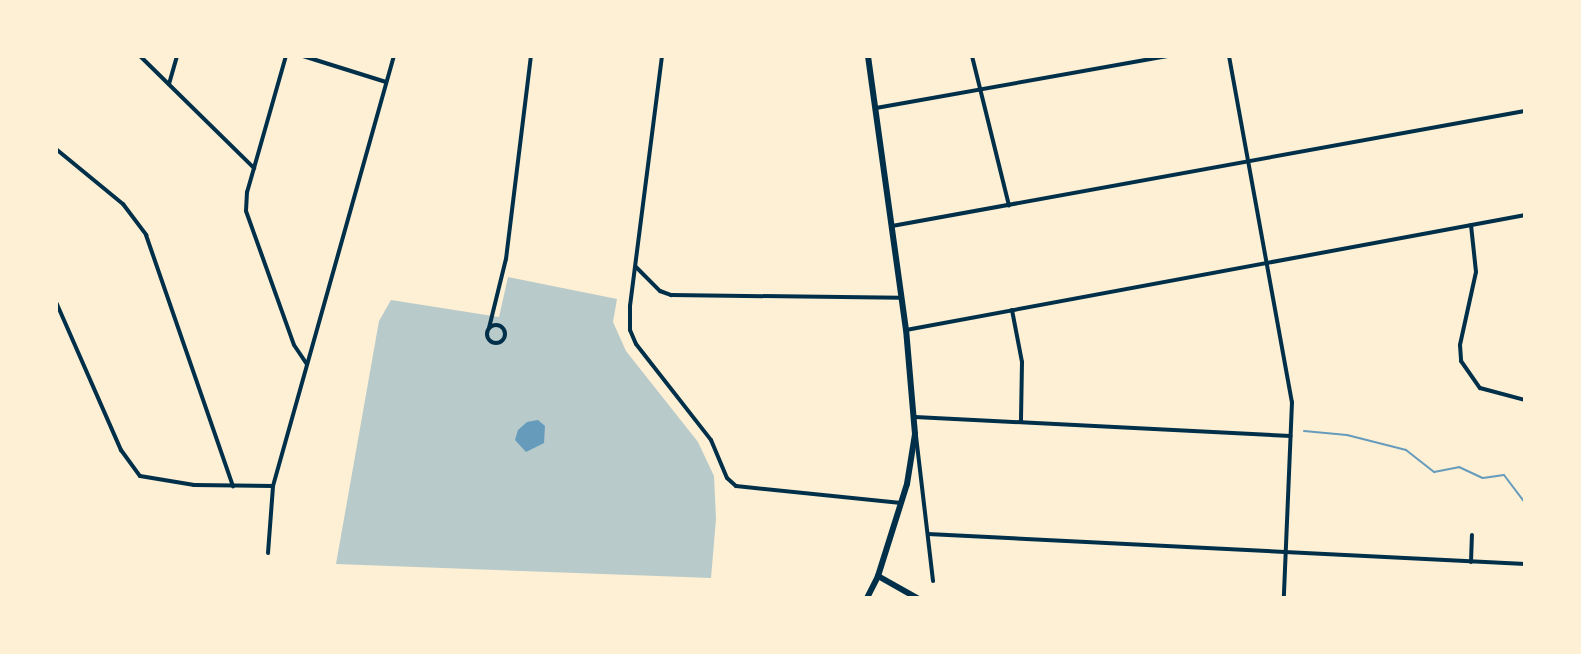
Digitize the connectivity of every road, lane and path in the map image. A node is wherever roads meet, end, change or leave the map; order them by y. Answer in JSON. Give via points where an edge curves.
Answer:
{"nodes":[{"id":1,"x":140,"y":56,"type":"edge"},
{"id":2,"x":177,"y":56,"type":"edge"},
{"id":3,"x":286,"y":56,"type":"edge"},
{"id":4,"x":303,"y":56,"type":"edge"},
{"id":5,"x":394,"y":56,"type":"edge"},
{"id":6,"x":531,"y":56,"type":"edge"},
{"id":7,"x":662,"y":56,"type":"edge"},
{"id":8,"x":868,"y":56,"type":"edge"},
{"id":9,"x":972,"y":56,"type":"edge"},
{"id":10,"x":1167,"y":56,"type":"edge"},
{"id":11,"x":1229,"y":56,"type":"edge"},
{"id":12,"x":386,"y":82,"type":"junction"},
{"id":13,"x":169,"y":86,"type":"junction"},
{"id":14,"x":981,"y":90,"type":"junction"},
{"id":15,"x":876,"y":108,"type":"junction"},
{"id":16,"x":1525,"y":111,"type":"edge"},
{"id":17,"x":56,"y":149,"type":"edge"},
{"id":18,"x":1248,"y":162,"type":"junction"},
{"id":19,"x":254,"y":168,"type":"junction"},
{"id":20,"x":1009,"y":205,"type":"junction"},
{"id":21,"x":1525,"y":215,"type":"edge"},
{"id":22,"x":1471,"y":225,"type":"junction"},
{"id":23,"x":892,"y":226,"type":"junction"},
{"id":24,"x":1267,"y":263,"type":"junction"},
{"id":25,"x":636,"y":267,"type":"junction"},
{"id":26,"x":901,"y":298,"type":"junction"},
{"id":27,"x":56,"y":302,"type":"edge"},
{"id":28,"x":1012,"y":310,"type":"junction"},
{"id":29,"x":489,"y":328,"type":"junction"},
{"id":30,"x":906,"y":330,"type":"junction"},
{"id":31,"x":307,"y":364,"type":"junction"},
{"id":32,"x":1525,"y":400,"type":"edge"},
{"id":33,"x":915,"y":417,"type":"junction"},
{"id":34,"x":1021,"y":423,"type":"junction"},
{"id":35,"x":915,"y":434,"type":"junction"},
{"id":36,"x":1291,"y":436,"type":"junction"},
{"id":37,"x":233,"y":486,"type":"junction"},
{"id":38,"x":273,"y":486,"type":"junction"},
{"id":39,"x":901,"y":503,"type":"junction"},
{"id":40,"x":928,"y":534,"type":"junction"},
{"id":41,"x":1472,"y":535,"type":"dead end"},
{"id":42,"x":268,"y":553,"type":"dead end"},
{"id":43,"x":1285,"y":553,"type":"junction"},
{"id":44,"x":1471,"y":562,"type":"junction"},
{"id":45,"x":1525,"y":564,"type":"edge"},
{"id":46,"x":878,"y":576,"type":"junction"},
{"id":47,"x":933,"y":581,"type":"dead end"},
{"id":48,"x":1284,"y":596,"type":"edge"},
{"id":49,"x":867,"y":598,"type":"edge"},
{"id":50,"x":917,"y":598,"type":"edge"}],
"edges":[{"from":1,"to":13,"type":"street"},
{"from":2,"to":13,"type":"street"},
{"from":3,"to":19,"type":"street"},
{"from":4,"to":12,"type":"street"},
{"from":5,"to":12,"type":"street"},
{"from":6,"to":29,"type":"street","via":[[506,259]]},
{"from":7,"to":25,"type":"street"},
{"from":8,"to":15,"type":"main road"},
{"from":9,"to":14,"type":"street"},
{"from":10,"to":14,"type":"street"},
{"from":11,"to":18,"type":"street"},
{"from":12,"to":31,"type":"street"},
{"from":13,"to":19,"type":"street"},
{"from":14,"to":15,"type":"street"},
{"from":14,"to":20,"type":"street"},
{"from":15,"to":23,"type":"main road"},
{"from":16,"to":18,"type":"street"},
{"from":17,"to":37,"type":"street","via":[[123,204],[146,235]]},
{"from":18,"to":20,"type":"street"},
{"from":18,"to":24,"type":"street"},
{"from":19,"to":31,"type":"street","via":[[246,211],[294,345]]},
{"from":20,"to":23,"type":"street"},
{"from":21,"to":22,"type":"street"},
{"from":22,"to":24,"type":"street"},
{"from":22,"to":32,"type":"street","via":[[1476,281],[1461,361],[1480,388]]},
{"from":23,"to":26,"type":"main road"},
{"from":24,"to":28,"type":"street"},
{"from":24,"to":36,"type":"street","via":[[1290,393]]},
{"from":25,"to":26,"type":"street","via":[[671,295]]},
{"from":25,"to":39,"type":"street","via":[[632,336],[711,440],[732,484]]},
{"from":26,"to":30,"type":"main road"},
{"from":27,"to":37,"type":"street","via":[[121,450],[137,474],[165,482]]},
{"from":28,"to":30,"type":"street"},
{"from":28,"to":34,"type":"street","via":[[1022,362]]},
{"from":29,"to":29,"type":"street","via":[[488,340],[503,341],[501,326]]},
{"from":30,"to":33,"type":"main road"},
{"from":31,"to":38,"type":"street"},
{"from":33,"to":34,"type":"street"},
{"from":33,"to":35,"type":"main road"},
{"from":34,"to":36,"type":"street"},
{"from":35,"to":39,"type":"main road"},
{"from":35,"to":40,"type":"street"},
{"from":36,"to":43,"type":"street"},
{"from":37,"to":38,"type":"street"},
{"from":38,"to":42,"type":"street"},
{"from":39,"to":46,"type":"main road"},
{"from":40,"to":43,"type":"street"},
{"from":40,"to":47,"type":"street"},
{"from":41,"to":44,"type":"street"},
{"from":43,"to":44,"type":"street"},
{"from":43,"to":48,"type":"street"},
{"from":44,"to":45,"type":"street"},
{"from":46,"to":49,"type":"main road"},
{"from":46,"to":50,"type":"main road"}]}
